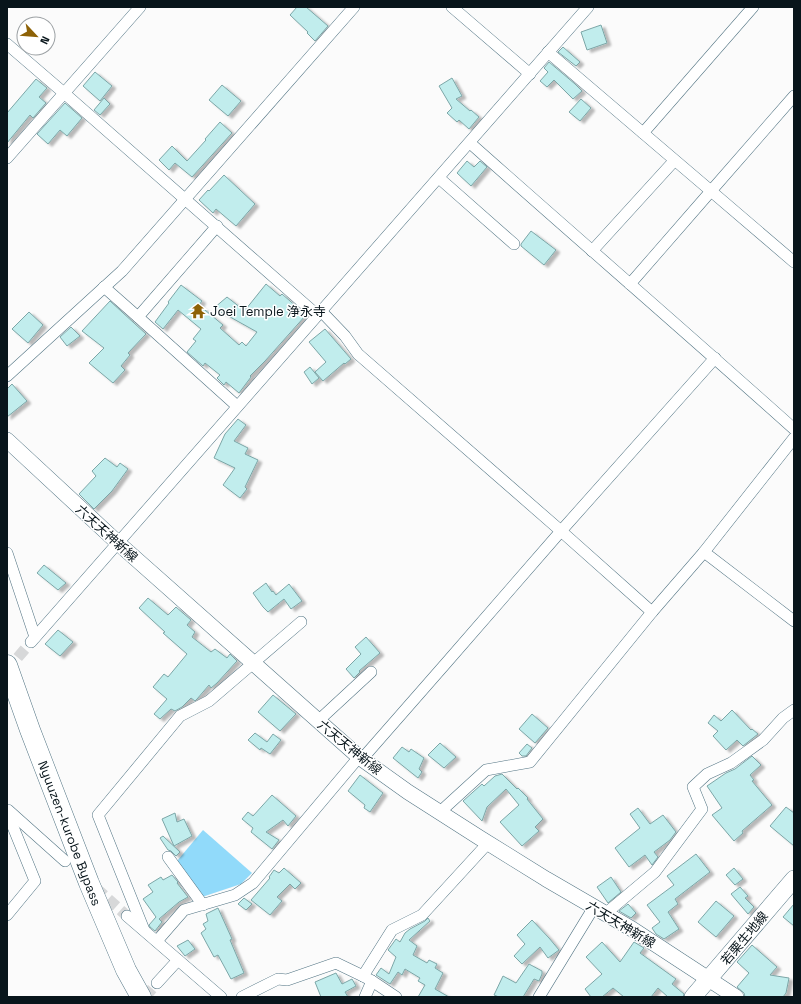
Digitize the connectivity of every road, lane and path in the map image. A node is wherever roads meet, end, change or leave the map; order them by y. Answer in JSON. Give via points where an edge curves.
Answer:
{"nodes":[{"id":1,"x":140,"y":7,"type":"edge"},
{"id":2,"x":354,"y":7,"type":"edge"},
{"id":3,"x":452,"y":7,"type":"edge"},
{"id":4,"x":588,"y":7,"type":"edge"},
{"id":5,"x":753,"y":7,"type":"edge"},
{"id":6,"x":7,"y":44,"type":"edge"},
{"id":7,"x":548,"y":52,"type":"junction"},
{"id":8,"x":530,"y":74,"type":"junction"},
{"id":9,"x":64,"y":93,"type":"junction"},
{"id":10,"x":794,"y":96,"type":"edge"},
{"id":11,"x":642,"y":133,"type":"junction"},
{"id":12,"x":470,"y":143,"type":"junction"},
{"id":13,"x":7,"y":158,"type":"edge"},
{"id":14,"x":674,"y":161,"type":"junction"},
{"id":15,"x":439,"y":178,"type":"junction"},
{"id":16,"x":711,"y":191,"type":"junction"},
{"id":17,"x":186,"y":199,"type":"junction"},
{"id":18,"x":217,"y":226,"type":"junction"},
{"id":19,"x":514,"y":244,"type":"dead end"},
{"id":20,"x":592,"y":251,"type":"junction"},
{"id":21,"x":794,"y":262,"type":"edge"},
{"id":22,"x":630,"y":284,"type":"junction"},
{"id":23,"x":104,"y":288,"type":"junction"},
{"id":24,"x":319,"y":313,"type":"junction"},
{"id":25,"x":138,"y":316,"type":"junction"},
{"id":26,"x":715,"y":358,"type":"junction"},
{"id":27,"x":7,"y":376,"type":"edge"},
{"id":28,"x":237,"y":406,"type":"junction"},
{"id":29,"x":794,"y":429,"type":"edge"},
{"id":30,"x":794,"y":438,"type":"edge"},
{"id":31,"x":7,"y":440,"type":"edge"},
{"id":32,"x":561,"y":531,"type":"junction"},
{"id":33,"x":118,"y":543,"type":"junction"},
{"id":34,"x":704,"y":552,"type":"junction"},
{"id":35,"x":7,"y":553,"type":"edge"},
{"id":36,"x":652,"y":612,"type":"junction"},
{"id":37,"x":794,"y":621,"type":"edge"},
{"id":38,"x":301,"y":622,"type":"dead end"},
{"id":39,"x":253,"y":663,"type":"junction"},
{"id":40,"x":7,"y":665,"type":"edge"},
{"id":41,"x":371,"y":672,"type":"dead end"},
{"id":42,"x":794,"y":710,"type":"edge"},
{"id":43,"x":318,"y":721,"type":"junction"},
{"id":44,"x":361,"y":758,"type":"junction"},
{"id":45,"x":7,"y":811,"type":"edge"},
{"id":46,"x":440,"y":812,"type":"junction"},
{"id":47,"x":488,"y":843,"type":"junction"},
{"id":48,"x":168,"y":858,"type":"dead end"},
{"id":49,"x":65,"y":861,"type":"dead end"},
{"id":50,"x":794,"y":878,"type":"edge"},
{"id":51,"x":203,"y":904,"type":"junction"},
{"id":52,"x":600,"y":910,"type":"junction"},
{"id":53,"x":7,"y":915,"type":"edge"},
{"id":54,"x":127,"y":916,"type":"tunnel mouth"},
{"id":55,"x":144,"y":930,"type":"junction"},
{"id":56,"x":157,"y":941,"type":"junction"},
{"id":57,"x":178,"y":960,"type":"junction"},
{"id":58,"x":367,"y":979,"type":"junction"},
{"id":59,"x":709,"y":979,"type":"junction"},
{"id":60,"x":157,"y":983,"type":"tunnel mouth"},
{"id":61,"x":141,"y":997,"type":"edge"},
{"id":62,"x":221,"y":997,"type":"edge"},
{"id":63,"x":242,"y":997,"type":"edge"},
{"id":64,"x":365,"y":997,"type":"edge"},
{"id":65,"x":396,"y":997,"type":"edge"},
{"id":66,"x":539,"y":997,"type":"edge"},
{"id":67,"x":693,"y":997,"type":"edge"},
{"id":68,"x":736,"y":997,"type":"edge"}],
"edges":[{"from":1,"to":9,"type":"street"},
{"from":2,"to":17,"type":"street"},
{"from":3,"to":8,"type":"street"},
{"from":4,"to":7,"type":"street"},
{"from":5,"to":11,"type":"street"},
{"from":6,"to":9,"type":"street"},
{"from":7,"to":8,"type":"street"},
{"from":7,"to":11,"type":"street"},
{"from":8,"to":12,"type":"street"},
{"from":9,"to":13,"type":"street"},
{"from":9,"to":17,"type":"street"},
{"from":10,"to":16,"type":"street"},
{"from":11,"to":14,"type":"street"},
{"from":12,"to":15,"type":"street"},
{"from":12,"to":20,"type":"street"},
{"from":14,"to":16,"type":"street"},
{"from":14,"to":20,"type":"street"},
{"from":15,"to":19,"type":"street"},
{"from":15,"to":24,"type":"street"},
{"from":16,"to":21,"type":"street"},
{"from":16,"to":22,"type":"street"},
{"from":17,"to":18,"type":"street"},
{"from":17,"to":23,"type":"street"},
{"from":18,"to":24,"type":"street"},
{"from":18,"to":25,"type":"street"},
{"from":20,"to":22,"type":"street"},
{"from":22,"to":26,"type":"street"},
{"from":23,"to":25,"type":"street"},
{"from":23,"to":27,"type":"street"},
{"from":24,"to":28,"type":"street"},
{"from":24,"to":32,"type":"street","via":[[345,336],[358,354]]},
{"from":25,"to":28,"type":"street"},
{"from":26,"to":29,"type":"street"},
{"from":26,"to":32,"type":"street"},
{"from":28,"to":33,"type":"street"},
{"from":30,"to":34,"type":"street"},
{"from":31,"to":33,"type":"main road","name":"六天天神新線"},
{"from":32,"to":36,"type":"street"},
{"from":32,"to":44,"type":"street"},
{"from":33,"to":35,"type":"street","via":[[33,640]]},
{"from":33,"to":39,"type":"main road","name":"六天天神新線"},
{"from":34,"to":36,"type":"street"},
{"from":34,"to":37,"type":"street"},
{"from":36,"to":46,"type":"street","via":[[530,762],[486,770]]},
{"from":38,"to":39,"type":"street"},
{"from":39,"to":43,"type":"main road","name":"六天天神新線"},
{"from":39,"to":55,"type":"street","via":[[209,700],[180,716],[98,814]]},
{"from":40,"to":61,"type":"highway","name":"Nyuuzen-kurobe Bypass","via":[[89,883],[126,970]]},
{"from":41,"to":43,"type":"street"},
{"from":42,"to":52,"type":"street","via":[[763,740],[731,763],[707,774],[693,787],[702,809],[655,872]]},
{"from":43,"to":44,"type":"main road","name":"六天天神新線"},
{"from":44,"to":46,"type":"main road","name":"六天天神新線"},
{"from":44,"to":51,"type":"street","via":[[253,883],[235,895]]},
{"from":45,"to":49,"type":"street"},
{"from":45,"to":53,"type":"street","via":[[35,881]]},
{"from":46,"to":47,"type":"main road","name":"六天天神新線"},
{"from":47,"to":52,"type":"main road","name":"六天天神新線"},
{"from":47,"to":58,"type":"street","via":[[422,915],[392,930]]},
{"from":48,"to":51,"type":"street"},
{"from":50,"to":59,"type":"main road","name":"若栗生地線"},
{"from":51,"to":56,"type":"street","via":[[184,910]]},
{"from":52,"to":59,"type":"main road","name":"六天天神新線"},
{"from":52,"to":66,"type":"street"},
{"from":54,"to":55,"type":"street"},
{"from":55,"to":56,"type":"street"},
{"from":56,"to":57,"type":"street"},
{"from":57,"to":60,"type":"street"},
{"from":57,"to":62,"type":"street"},
{"from":58,"to":63,"type":"street","via":[[336,962],[287,980],[278,978]]},
{"from":58,"to":64,"type":"street"},
{"from":58,"to":65,"type":"street"},
{"from":59,"to":67,"type":"main road","name":"若栗生地線"},
{"from":59,"to":68,"type":"main road","name":"六天天神新線"}]}
